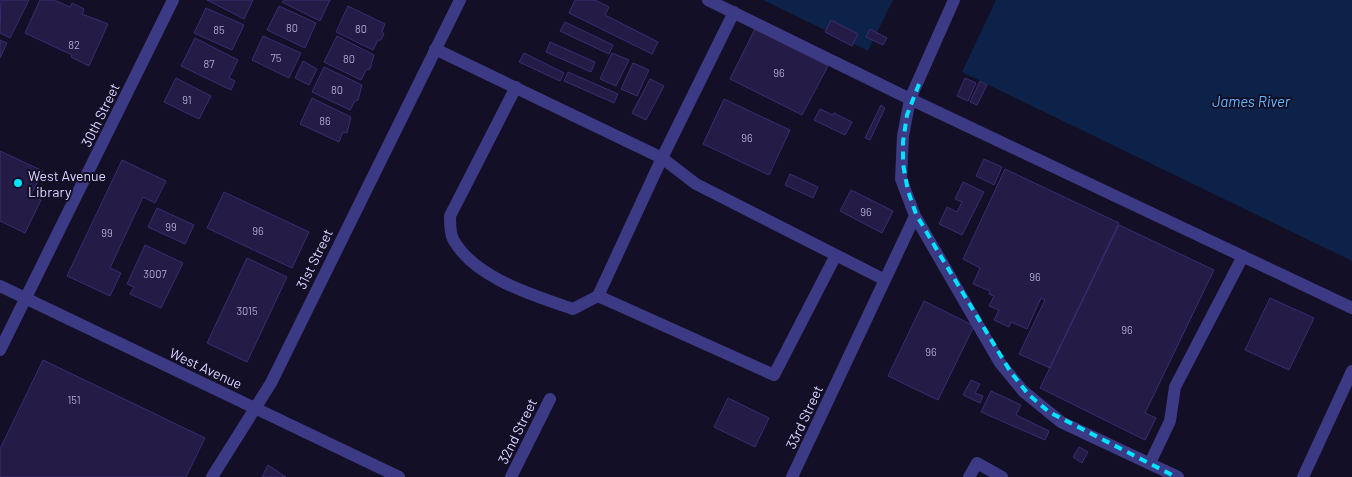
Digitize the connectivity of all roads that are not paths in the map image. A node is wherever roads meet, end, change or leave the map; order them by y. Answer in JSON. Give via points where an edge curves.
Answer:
{"nodes":[{"id":1,"x":173,"y":0,"type":"edge"},
{"id":2,"x":460,"y":0,"type":"edge"},
{"id":3,"x":708,"y":0,"type":"edge"},
{"id":4,"x":954,"y":0,"type":"edge"},
{"id":5,"x":734,"y":12,"type":"junction"},
{"id":6,"x":435,"y":49,"type":"junction"},
{"id":7,"x":516,"y":87,"type":"junction"},
{"id":8,"x":910,"y":99,"type":"junction"},
{"id":9,"x":662,"y":158,"type":"junction"},
{"id":10,"x":915,"y":216,"type":"junction"},
{"id":11,"x":836,"y":255,"type":"junction"},
{"id":12,"x":1243,"y":256,"type":"junction"},
{"id":13,"x":885,"y":280,"type":"junction"},
{"id":14,"x":0,"y":286,"type":"edge"},
{"id":15,"x":598,"y":296,"type":"junction"},
{"id":16,"x":26,"y":299,"type":"junction"},
{"id":17,"x":1352,"y":308,"type":"edge"},
{"id":18,"x":0,"y":350,"type":"edge"},
{"id":19,"x":1352,"y":371,"type":"edge"},
{"id":20,"x":550,"y":399,"type":"dead end"},
{"id":21,"x":256,"y":408,"type":"junction"},
{"id":22,"x":1150,"y":463,"type":"junction"},
{"id":23,"x":212,"y":477,"type":"edge"},
{"id":24,"x":399,"y":477,"type":"edge"},
{"id":25,"x":511,"y":477,"type":"edge"},
{"id":26,"x":792,"y":477,"type":"edge"},
{"id":27,"x":969,"y":477,"type":"edge"},
{"id":28,"x":1002,"y":477,"type":"edge"},
{"id":29,"x":1178,"y":477,"type":"edge"},
{"id":30,"x":1303,"y":477,"type":"edge"}],
"edges":[{"from":1,"to":16,"type":"street","name":"30th Street"},
{"from":2,"to":6,"type":"street","name":"31st Street"},
{"from":3,"to":5,"type":"street"},
{"from":4,"to":8,"type":"street"},
{"from":5,"to":8,"type":"street"},
{"from":5,"to":9,"type":"street"},
{"from":6,"to":7,"type":"street"},
{"from":6,"to":21,"type":"street","name":"31st Street"},
{"from":7,"to":9,"type":"street"},
{"from":7,"to":15,"type":"street","via":[[450,216],[452,237],[468,260],[520,291],[573,309]]},
{"from":8,"to":10,"type":"street","via":[[903,136],[901,180]]},
{"from":8,"to":12,"type":"street"},
{"from":9,"to":11,"type":"street","via":[[696,184]]},
{"from":9,"to":15,"type":"street"},
{"from":10,"to":13,"type":"street","name":"33rd Street"},
{"from":10,"to":22,"type":"street","via":[[1000,363],[1023,392],[1061,422]]},
{"from":11,"to":13,"type":"street"},
{"from":11,"to":15,"type":"street","via":[[774,375]]},
{"from":12,"to":17,"type":"street"},
{"from":12,"to":22,"type":"street","via":[[1175,387],[1170,421]]},
{"from":13,"to":26,"type":"street","name":"33rd Street"},
{"from":14,"to":16,"type":"street","name":"West Avenue"},
{"from":16,"to":18,"type":"street","name":"30th Street"},
{"from":16,"to":21,"type":"street","name":"West Avenue"},
{"from":19,"to":30,"type":"street"},
{"from":20,"to":25,"type":"street","name":"32nd Street"},
{"from":21,"to":23,"type":"street","name":"31st Street"},
{"from":21,"to":24,"type":"street","name":"West Avenue"},
{"from":22,"to":29,"type":"street"},
{"from":27,"to":28,"type":"street","via":[[977,463]]}]}
